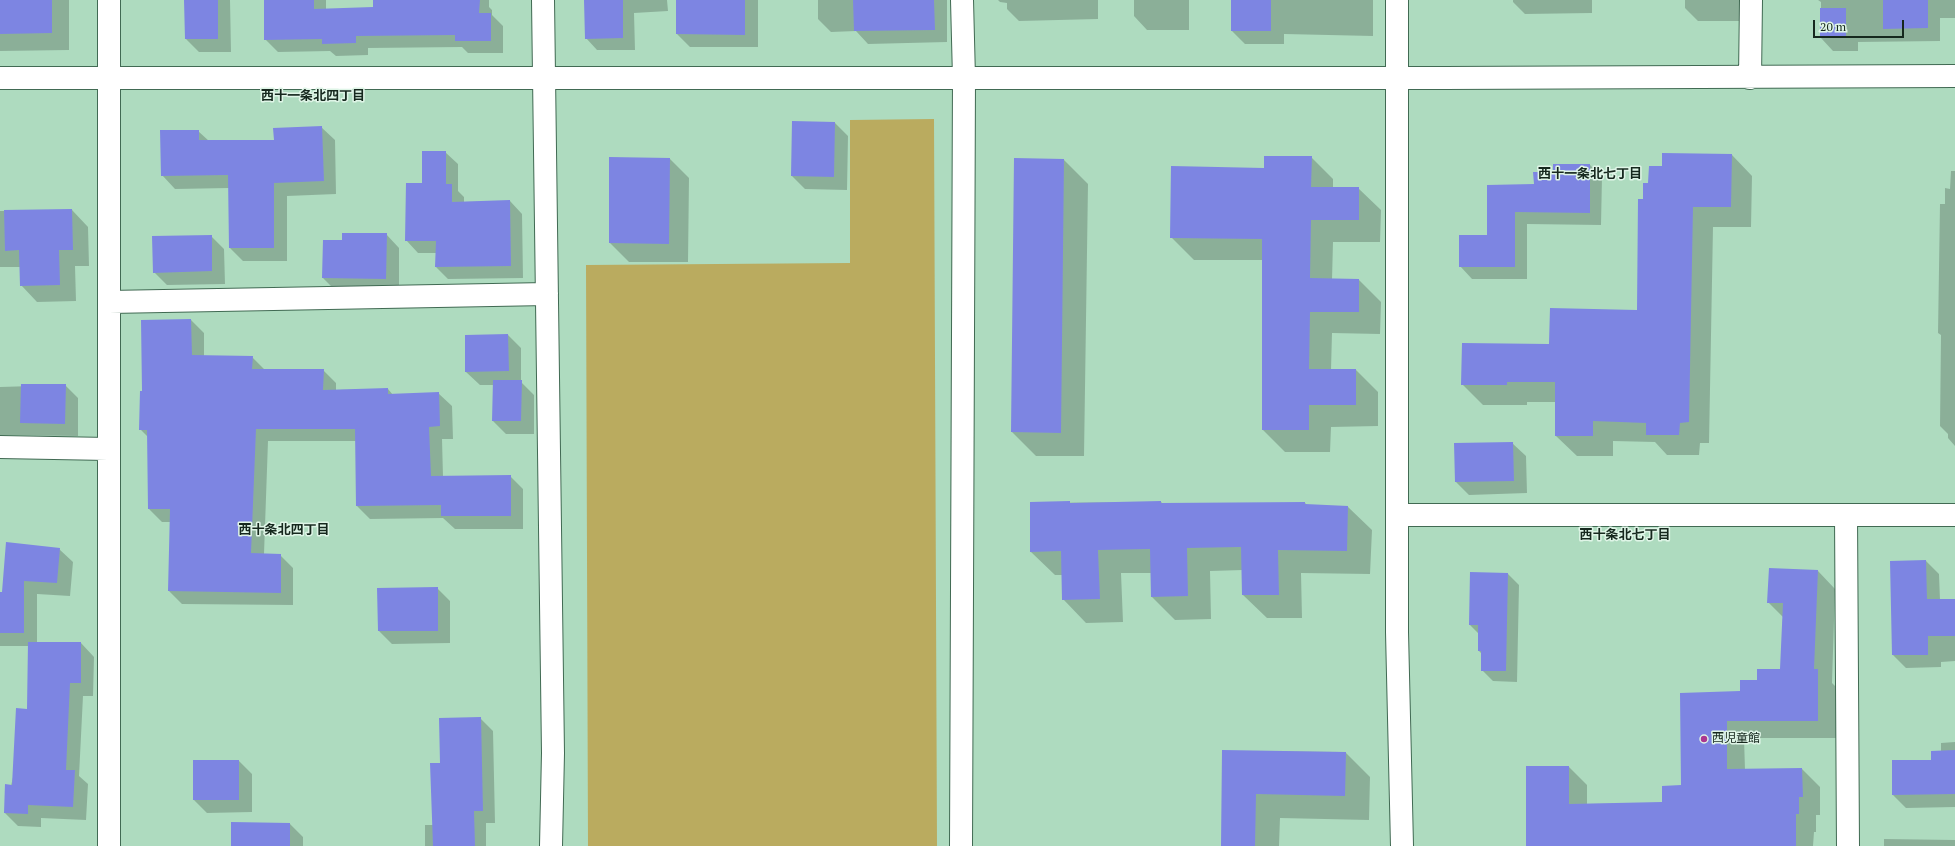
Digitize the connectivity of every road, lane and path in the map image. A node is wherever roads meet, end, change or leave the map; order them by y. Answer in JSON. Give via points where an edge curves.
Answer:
{"nodes":[{"id":1,"x":109,"y":0,"type":"edge"},
{"id":2,"x":543,"y":0,"type":"edge"},
{"id":3,"x":962,"y":0,"type":"edge"},
{"id":4,"x":1397,"y":0,"type":"edge"},
{"id":5,"x":1751,"y":0,"type":"edge"},
{"id":6,"x":1955,"y":76,"type":"edge"},
{"id":7,"x":110,"y":77,"type":"junction"},
{"id":8,"x":0,"y":78,"type":"edge"},
{"id":9,"x":543,"y":78,"type":"junction"},
{"id":10,"x":964,"y":78,"type":"junction"},
{"id":11,"x":1396,"y":78,"type":"junction"},
{"id":12,"x":1750,"y":78,"type":"junction"},
{"id":13,"x":547,"y":294,"type":"junction"},
{"id":14,"x":109,"y":302,"type":"junction"},
{"id":15,"x":0,"y":447,"type":"edge"},
{"id":16,"x":108,"y":449,"type":"junction"},
{"id":17,"x":1396,"y":514,"type":"junction"},
{"id":18,"x":1846,"y":515,"type":"junction"},
{"id":19,"x":1955,"y":515,"type":"edge"},
{"id":20,"x":109,"y":846,"type":"edge"},
{"id":21,"x":551,"y":846,"type":"edge"},
{"id":22,"x":961,"y":846,"type":"edge"},
{"id":23,"x":1402,"y":846,"type":"edge"},
{"id":24,"x":1848,"y":846,"type":"edge"}],
"edges":[{"from":1,"to":7,"type":"street"},
{"from":2,"to":9,"type":"street"},
{"from":3,"to":10,"type":"street"},
{"from":4,"to":11,"type":"street"},
{"from":5,"to":12,"type":"street"},
{"from":6,"to":12,"type":"street"},
{"from":7,"to":8,"type":"street"},
{"from":7,"to":9,"type":"street"},
{"from":7,"to":14,"type":"street"},
{"from":9,"to":10,"type":"street"},
{"from":9,"to":13,"type":"street"},
{"from":10,"to":11,"type":"street"},
{"from":10,"to":22,"type":"street"},
{"from":11,"to":12,"type":"street"},
{"from":11,"to":17,"type":"street"},
{"from":13,"to":14,"type":"street"},
{"from":13,"to":21,"type":"street","via":[[553,753]]},
{"from":14,"to":16,"type":"street"},
{"from":15,"to":16,"type":"street"},
{"from":16,"to":20,"type":"street"},
{"from":17,"to":18,"type":"street"},
{"from":17,"to":23,"type":"street"},
{"from":18,"to":19,"type":"street"},
{"from":18,"to":24,"type":"street"}]}
